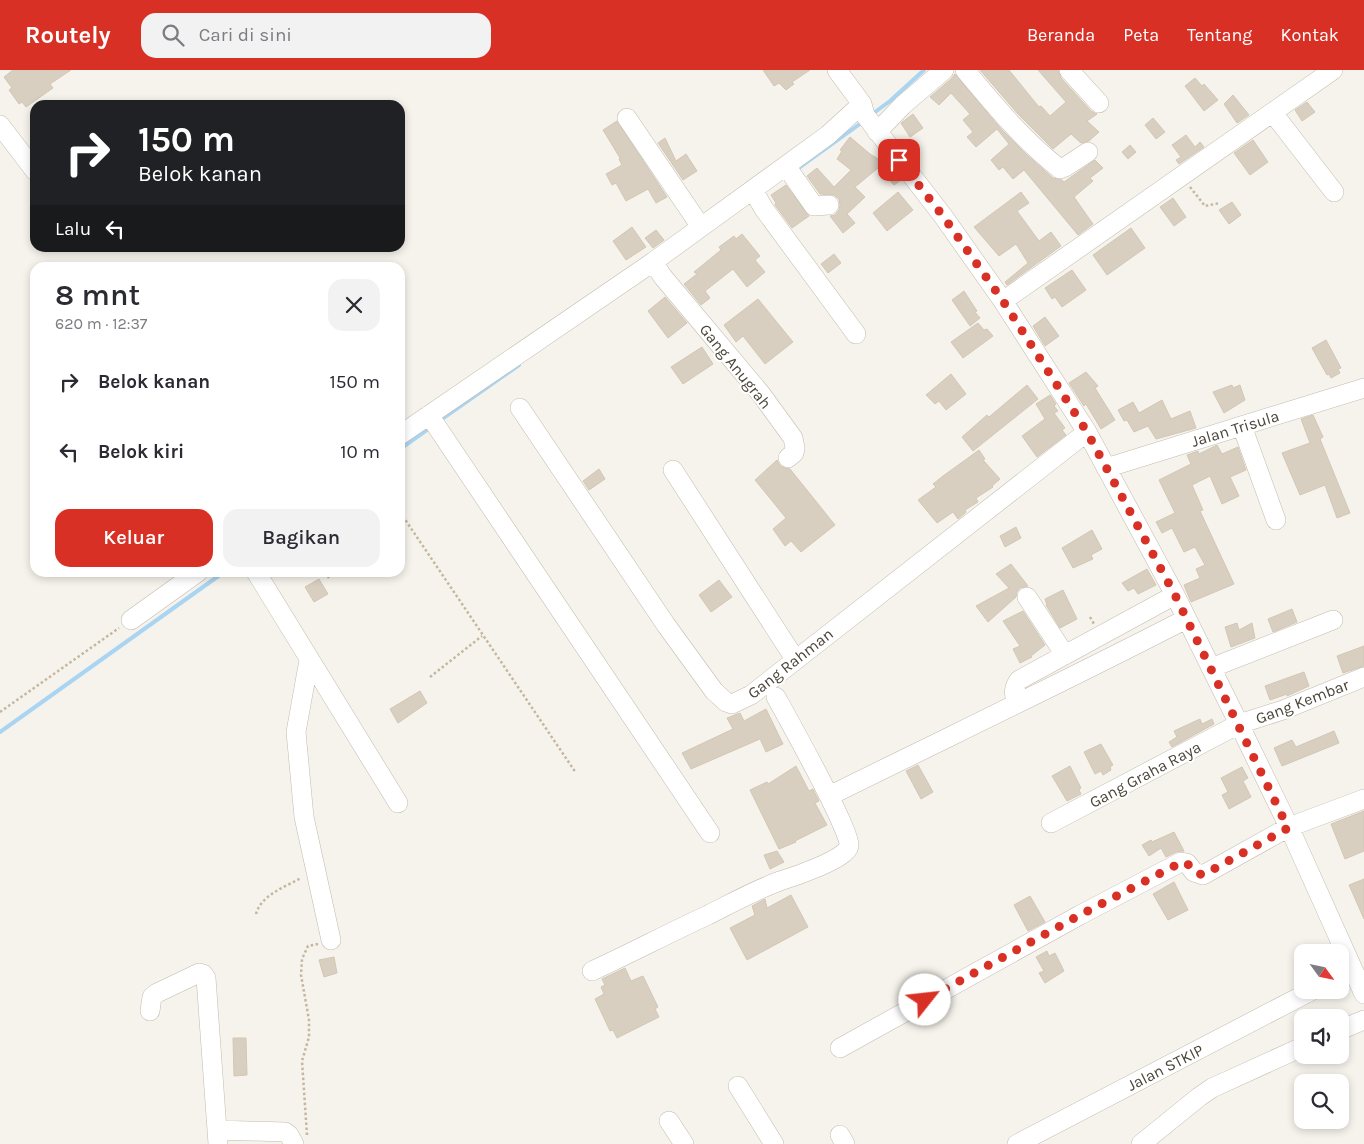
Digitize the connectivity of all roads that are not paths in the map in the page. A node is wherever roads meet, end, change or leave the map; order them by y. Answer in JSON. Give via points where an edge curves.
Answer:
{"nodes":[{"id":1,"x":837,"y":70,"type":"edge"},
{"id":2,"x":944,"y":70,"type":"edge"},
{"id":3,"x":965,"y":70,"type":"edge"},
{"id":4,"x":1069,"y":70,"type":"edge"},
{"id":5,"x":1334,"y":70,"type":"edge"},
{"id":6,"x":1099,"y":103,"type":"dead end"},
{"id":7,"x":1273,"y":112,"type":"junction"},
{"id":8,"x":627,"y":118,"type":"dead end"},
{"id":9,"x":869,"y":120,"type":"junction"},
{"id":10,"x":0,"y":125,"type":"edge"},
{"id":11,"x":1088,"y":152,"type":"dead end"},
{"id":12,"x":30,"y":164,"type":"edge"},
{"id":13,"x":791,"y":173,"type":"junction"},
{"id":14,"x":1334,"y":192,"type":"dead end"},
{"id":15,"x":758,"y":199,"type":"junction"},
{"id":16,"x":829,"y":205,"type":"dead end"},
{"id":17,"x":701,"y":228,"type":"junction"},
{"id":18,"x":657,"y":268,"type":"junction"},
{"id":19,"x":1003,"y":301,"type":"junction"},
{"id":20,"x":856,"y":334,"type":"dead end"},
{"id":21,"x":1364,"y":388,"type":"edge"},
{"id":22,"x":520,"y":408,"type":"dead end"},
{"id":23,"x":433,"y":422,"type":"junction"},
{"id":24,"x":1242,"y":426,"type":"junction"},
{"id":25,"x":1087,"y":432,"type":"junction"},
{"id":26,"x":405,"y":433,"type":"edge"},
{"id":27,"x":788,"y":458,"type":"dead end"},
{"id":28,"x":1106,"y":468,"type":"junction"},
{"id":29,"x":674,"y":470,"type":"dead end"},
{"id":30,"x":1276,"y":520,"type":"dead end"},
{"id":31,"x":191,"y":577,"type":"edge"},
{"id":32,"x":259,"y":577,"type":"edge"},
{"id":33,"x":1175,"y":595,"type":"junction"},
{"id":34,"x":1027,"y":597,"type":"dead end"},
{"id":35,"x":1186,"y":619,"type":"junction"},
{"id":36,"x":131,"y":620,"type":"road end"},
{"id":37,"x":1333,"y":620,"type":"dead end"},
{"id":38,"x":1064,"y":656,"type":"junction"},
{"id":39,"x":309,"y":660,"type":"junction"},
{"id":40,"x":794,"y":660,"type":"junction"},
{"id":41,"x":1211,"y":668,"type":"junction"},
{"id":42,"x":1364,"y":677,"type":"edge"},
{"id":43,"x":776,"y":697,"type":"dead end"},
{"id":44,"x":1016,"y":703,"type":"junction"},
{"id":45,"x":1239,"y":724,"type":"junction"},
{"id":46,"x":829,"y":796,"type":"junction"},
{"id":47,"x":1364,"y":799,"type":"edge"},
{"id":48,"x":398,"y":803,"type":"dead end"},
{"id":49,"x":1051,"y":824,"type":"dead end"},
{"id":50,"x":1288,"y":828,"type":"junction"},
{"id":51,"x":710,"y":833,"type":"dead end"},
{"id":52,"x":331,"y":940,"type":"road end"},
{"id":53,"x":592,"y":971,"type":"dead end"},
{"id":54,"x":1356,"y":976,"type":"edge"},
{"id":55,"x":1296,"y":999,"type":"edge"},
{"id":56,"x":150,"y":1011,"type":"dead end"},
{"id":57,"x":1364,"y":1020,"type":"edge"},
{"id":58,"x":1349,"y":1026,"type":"edge"},
{"id":59,"x":840,"y":1048,"type":"dead end"},
{"id":60,"x":1294,"y":1051,"type":"edge"},
{"id":61,"x":738,"y":1086,"type":"dead end"},
{"id":62,"x":669,"y":1121,"type":"dead end"},
{"id":63,"x":218,"y":1137,"type":"edge"},
{"id":64,"x":301,"y":1141,"type":"edge"},
{"id":65,"x":684,"y":1144,"type":"edge"},
{"id":66,"x":774,"y":1144,"type":"edge"},
{"id":67,"x":1016,"y":1144,"type":"edge"},
{"id":68,"x":1141,"y":1144,"type":"edge"}],
"edges":[{"from":1,"to":9,"type":"street"},
{"from":2,"to":9,"type":"street","via":[[903,105]]},
{"from":3,"to":11,"type":"street","via":[[1010,124],[1060,169]]},
{"from":4,"to":6,"type":"street"},
{"from":5,"to":7,"type":"street"},
{"from":7,"to":14,"type":"street"},
{"from":7,"to":19,"type":"street"},
{"from":8,"to":17,"type":"street"},
{"from":9,"to":13,"type":"street","via":[[828,135]]},
{"from":9,"to":19,"type":"street"},
{"from":10,"to":12,"type":"street"},
{"from":13,"to":15,"type":"street"},
{"from":13,"to":16,"type":"street","via":[[814,206]]},
{"from":15,"to":17,"type":"street"},
{"from":15,"to":20,"type":"street"},
{"from":17,"to":18,"type":"street"},
{"from":18,"to":23,"type":"street"},
{"from":18,"to":27,"type":"street","name":"Gang Anugrah","via":[[793,438],[794,453]]},
{"from":19,"to":25,"type":"street"},
{"from":21,"to":24,"type":"street","name":"Jalan Trisula"},
{"from":22,"to":40,"type":"street","name":"Gang Rahman","via":[[666,625],[721,698],[732,704],[740,701]]},
{"from":23,"to":26,"type":"street"},
{"from":23,"to":51,"type":"street"},
{"from":24,"to":28,"type":"street","name":"Jalan Trisula"},
{"from":24,"to":30,"type":"street"},
{"from":25,"to":28,"type":"street"},
{"from":25,"to":40,"type":"street","name":"Gang Rahman"},
{"from":28,"to":33,"type":"street"},
{"from":29,"to":40,"type":"street"},
{"from":31,"to":36,"type":"street"},
{"from":32,"to":39,"type":"street"},
{"from":33,"to":35,"type":"street"},
{"from":33,"to":38,"type":"street"},
{"from":34,"to":38,"type":"street"},
{"from":35,"to":41,"type":"street"},
{"from":35,"to":44,"type":"street"},
{"from":37,"to":41,"type":"street"},
{"from":38,"to":44,"type":"street","via":[[1019,680],[1014,692]]},
{"from":39,"to":48,"type":"street"},
{"from":39,"to":52,"type":"street","via":[[296,732],[304,817]]},
{"from":41,"to":45,"type":"street"},
{"from":42,"to":45,"type":"street","name":"Gang Kembar"},
{"from":43,"to":46,"type":"street"},
{"from":44,"to":46,"type":"street"},
{"from":45,"to":49,"type":"street","name":"Gang Graha Raya"},
{"from":45,"to":50,"type":"street"},
{"from":46,"to":53,"type":"street","via":[[849,839],[844,855],[753,892]]},
{"from":47,"to":50,"type":"street"},
{"from":50,"to":54,"type":"street"},
{"from":50,"to":59,"type":"street","via":[[1203,875],[1182,862]]},
{"from":55,"to":67,"type":"street","name":"Jalan STKIP"},
{"from":56,"to":63,"type":"street","via":[[152,998],[157,993],[199,973],[204,974]]},
{"from":57,"to":58,"type":"street"},
{"from":60,"to":68,"type":"street","via":[[1212,1088]]},
{"from":61,"to":66,"type":"street"},
{"from":62,"to":65,"type":"street"},
{"from":63,"to":64,"type":"street","via":[[285,1132]]}]}
